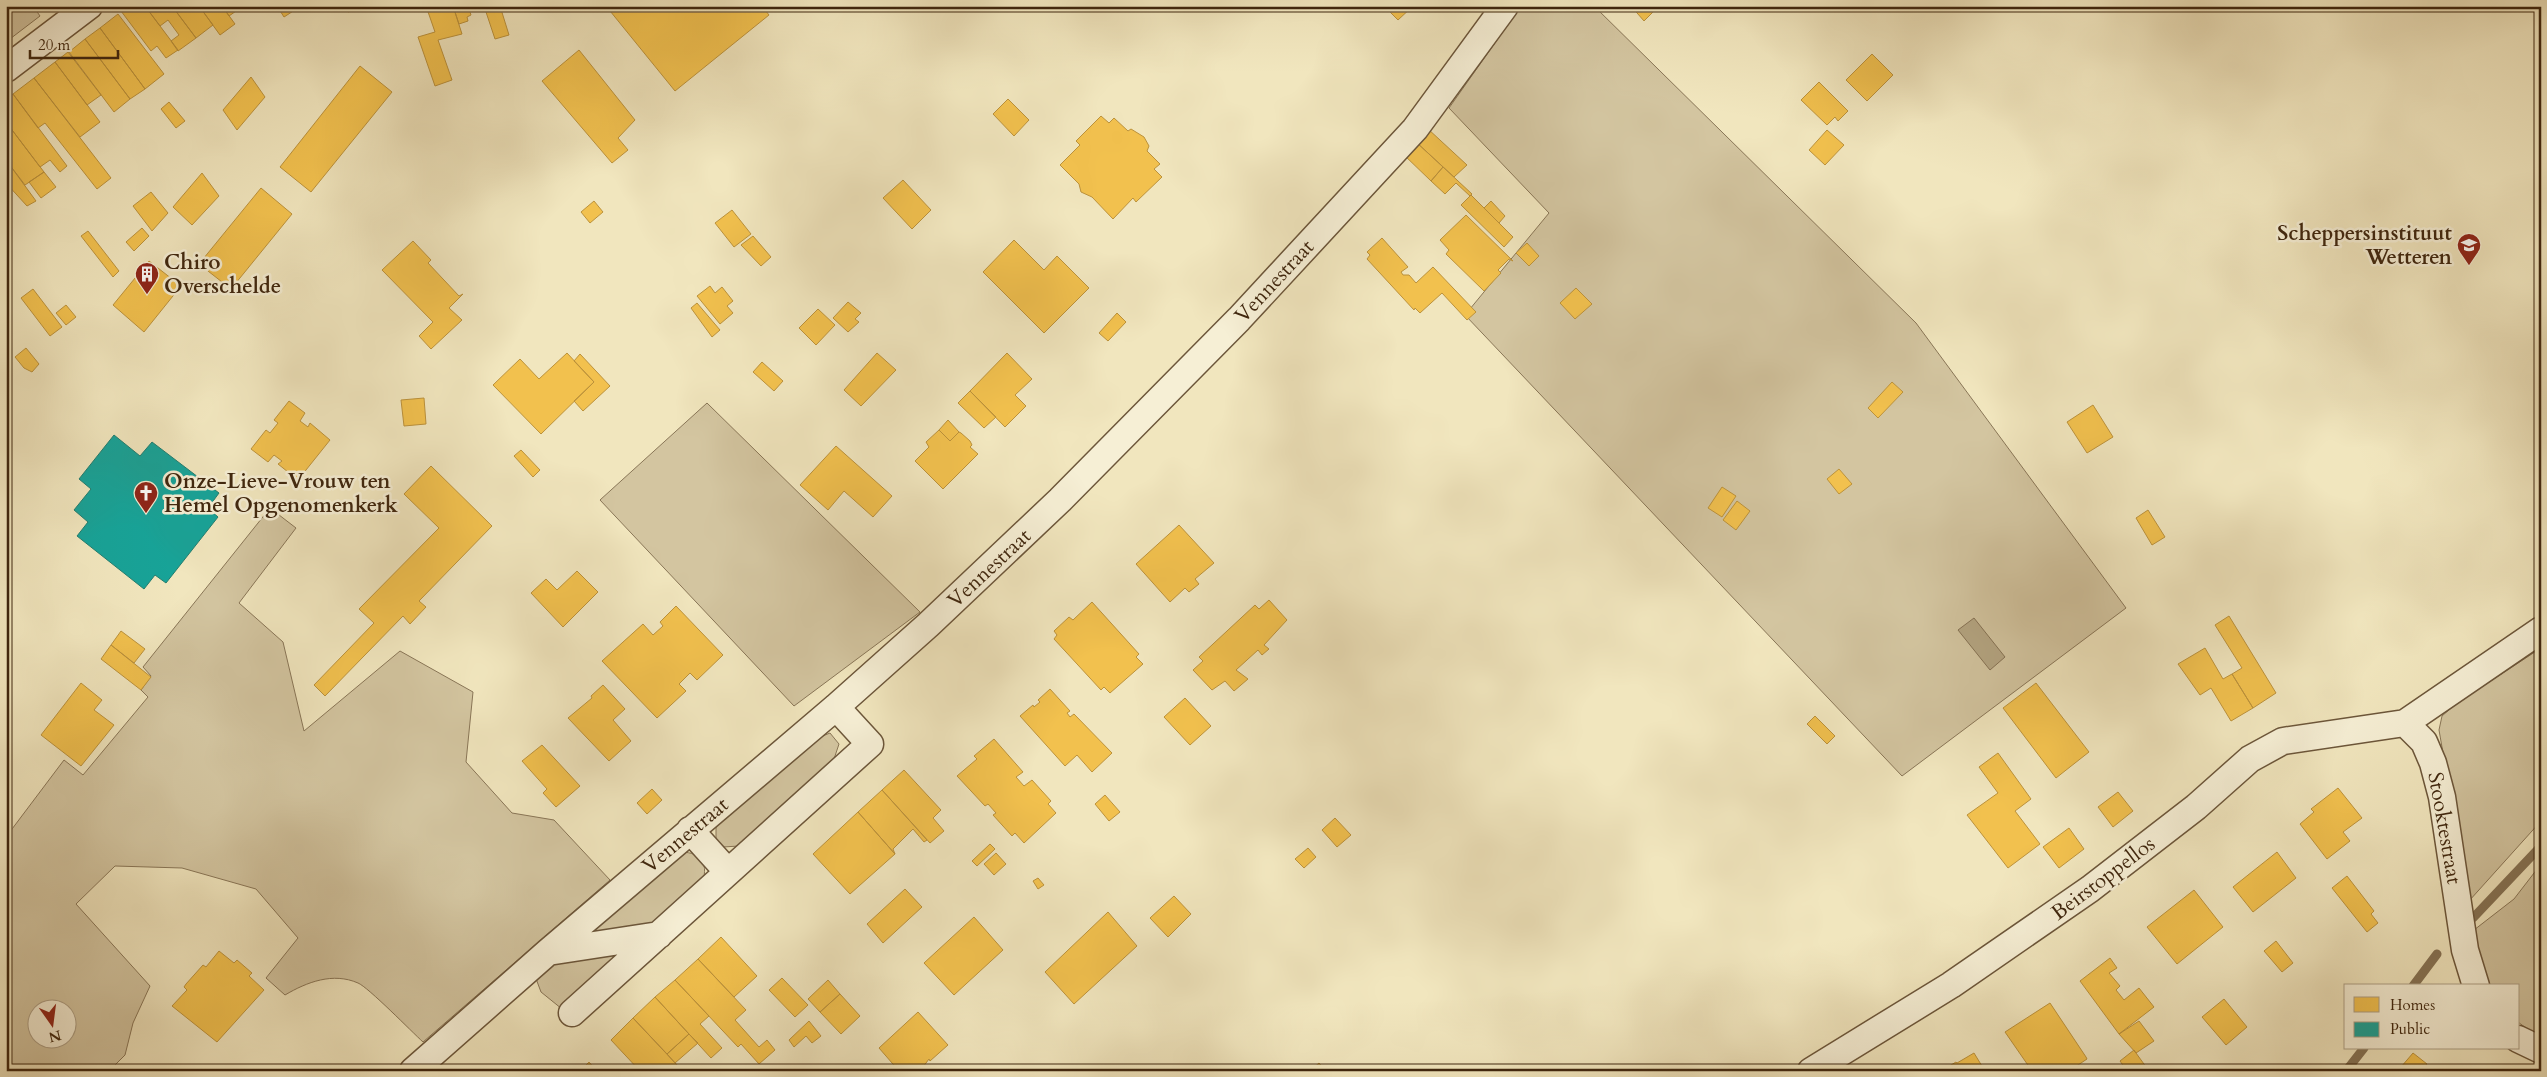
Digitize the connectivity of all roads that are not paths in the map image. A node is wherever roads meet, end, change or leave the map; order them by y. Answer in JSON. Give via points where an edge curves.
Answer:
{"nodes":[{"id":1,"x":89,"y":6,"type":"edge"},
{"id":2,"x":1506,"y":6,"type":"edge"},
{"id":3,"x":6,"y":69,"type":"edge"},
{"id":4,"x":2541,"y":630,"type":"edge"},
{"id":5,"x":836,"y":707,"type":"junction"},
{"id":6,"x":2405,"y":723,"type":"junction"},
{"id":7,"x":690,"y":830,"type":"junction"},
{"id":8,"x":728,"y":872,"type":"junction"},
{"id":9,"x":659,"y":935,"type":"junction"},
{"id":10,"x":548,"y":952,"type":"junction"},
{"id":11,"x":2475,"y":984,"type":"edge"},
{"id":12,"x":572,"y":1013,"type":"dead end"},
{"id":13,"x":2520,"y":1040,"type":"edge"},
{"id":14,"x":2541,"y":1050,"type":"edge"},
{"id":15,"x":413,"y":1071,"type":"edge"},
{"id":16,"x":1811,"y":1071,"type":"edge"}],
"edges":[{"from":1,"to":3,"type":"street"},
{"from":2,"to":5,"type":"street","name":"Vennestraat","via":[[1415,130],[1239,319],[1060,500]]},
{"from":4,"to":6,"type":"street"},
{"from":5,"to":7,"type":"street","name":"Vennestraat"},
{"from":5,"to":8,"type":"street","via":[[870,744]]},
{"from":6,"to":11,"type":"street","name":"Stooktestraat","via":[[2424,742],[2433,763],[2442,797],[2464,950]]},
{"from":6,"to":16,"type":"street","name":"Beirstoppellos","via":[[2283,741],[2250,759],[2196,807],[2090,889],[1951,985]]},
{"from":7,"to":8,"type":"street"},
{"from":7,"to":10,"type":"street","name":"Vennestraat"},
{"from":8,"to":9,"type":"street"},
{"from":9,"to":10,"type":"street"},
{"from":9,"to":12,"type":"street"},
{"from":10,"to":15,"type":"street","name":"Vennestraat"},
{"from":13,"to":14,"type":"street"}]}
